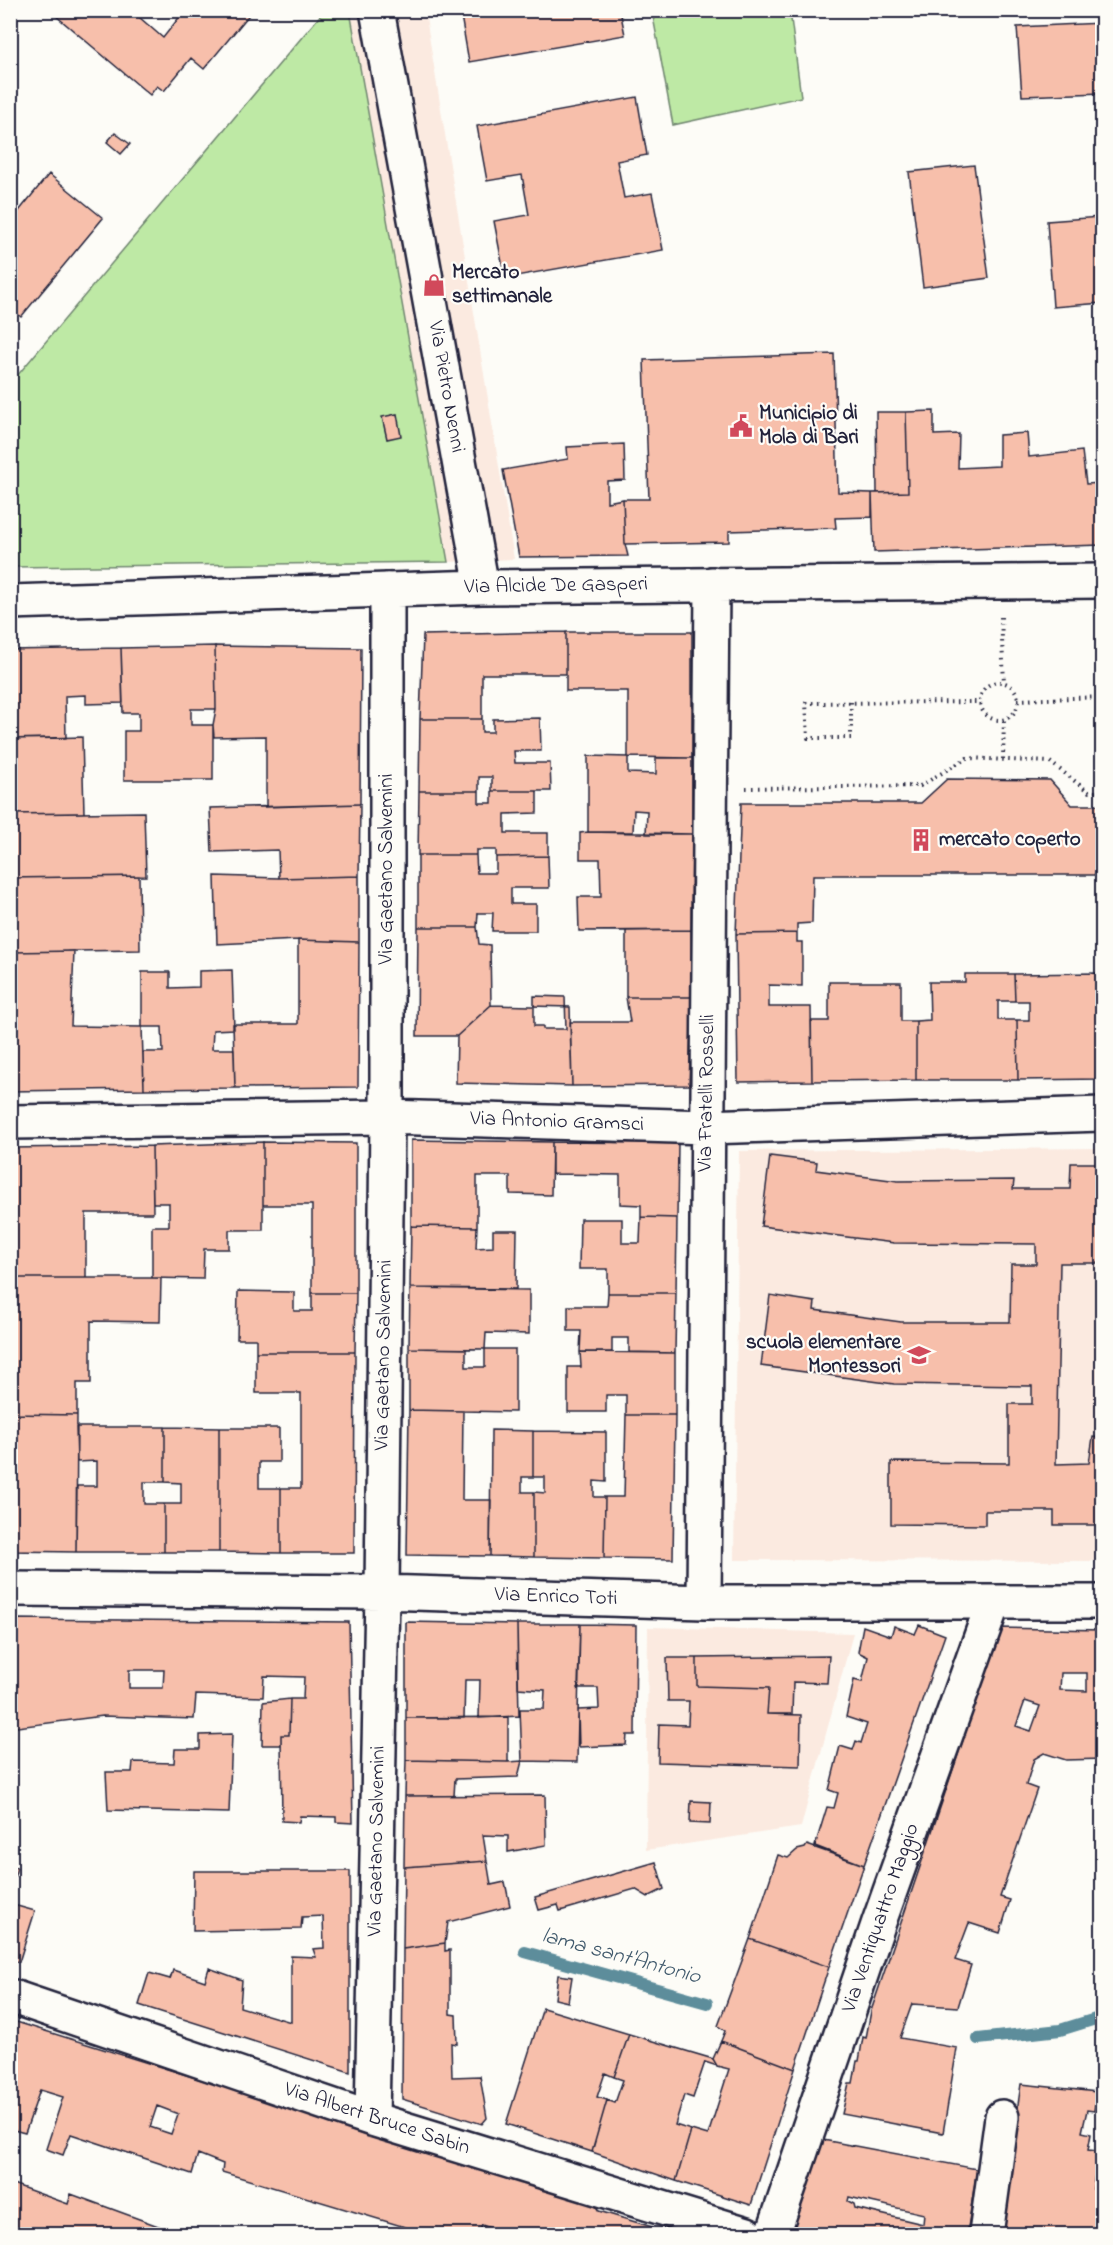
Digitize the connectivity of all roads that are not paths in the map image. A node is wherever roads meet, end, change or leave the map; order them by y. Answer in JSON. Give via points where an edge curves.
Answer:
{"nodes":[{"id":1,"x":377,"y":10,"type":"edge"},
{"id":2,"x":1102,"y":581,"type":"edge"},
{"id":3,"x":712,"y":584,"type":"junction"},
{"id":4,"x":482,"y":587,"type":"junction"},
{"id":5,"x":387,"y":590,"type":"junction"},
{"id":6,"x":10,"y":602,"type":"edge"},
{"id":7,"x":1102,"y":1114,"type":"edge"},
{"id":8,"x":387,"y":1117,"type":"junction"},
{"id":9,"x":10,"y":1122,"type":"edge"},
{"id":10,"x":706,"y":1127,"type":"junction"},
{"id":11,"x":10,"y":1589,"type":"edge"},
{"id":12,"x":382,"y":1592,"type":"junction"},
{"id":13,"x":704,"y":1602,"type":"junction"},
{"id":14,"x":1102,"y":1602,"type":"edge"},
{"id":15,"x":993,"y":1603,"type":"junction"},
{"id":16,"x":10,"y":1996,"type":"edge"},
{"id":17,"x":1002,"y":2117,"type":"dead end"},
{"id":18,"x":372,"y":2119,"type":"junction"},
{"id":19,"x":747,"y":2235,"type":"edge"},
{"id":20,"x":773,"y":2235,"type":"edge"},
{"id":21,"x":986,"y":2235,"type":"edge"}],
"edges":[{"from":1,"to":4,"type":"street","name":"Via Pietro Nenni"},
{"from":2,"to":3,"type":"street","name":"Via Alcide De Gasperi"},
{"from":3,"to":4,"type":"street","name":"Via Alcide De Gasperi"},
{"from":3,"to":10,"type":"street","name":"Via Fratelli Rosselli"},
{"from":4,"to":5,"type":"street","name":"Via Alcide De Gasperi"},
{"from":5,"to":6,"type":"street","name":"Via Alcide De Gasperi"},
{"from":5,"to":8,"type":"street","name":"Via Gaetano Salvemini"},
{"from":7,"to":10,"type":"street","name":"Via Antonio Gramsci"},
{"from":8,"to":9,"type":"street","name":"Via Antonio Gramsci"},
{"from":8,"to":10,"type":"street","name":"Via Antonio Gramsci"},
{"from":8,"to":12,"type":"street","name":"Via Gaetano Salvemini"},
{"from":10,"to":13,"type":"street","name":"Via Fratelli Rosselli"},
{"from":11,"to":12,"type":"street","name":"Via Enrico Toti"},
{"from":12,"to":13,"type":"street","name":"Via Enrico Toti"},
{"from":12,"to":18,"type":"street","name":"Via Gaetano Salvemini"},
{"from":13,"to":15,"type":"street","name":"Via Enrico Toti"},
{"from":14,"to":15,"type":"street","name":"Via Enrico Toti"},
{"from":15,"to":20,"type":"street","name":"Via Ventiquattro Maggio"},
{"from":16,"to":18,"type":"street","name":"Via Albert Bruce Sabin"},
{"from":17,"to":21,"type":"street"},
{"from":18,"to":19,"type":"street","name":"Via Albert Bruce Sabin"}]}
